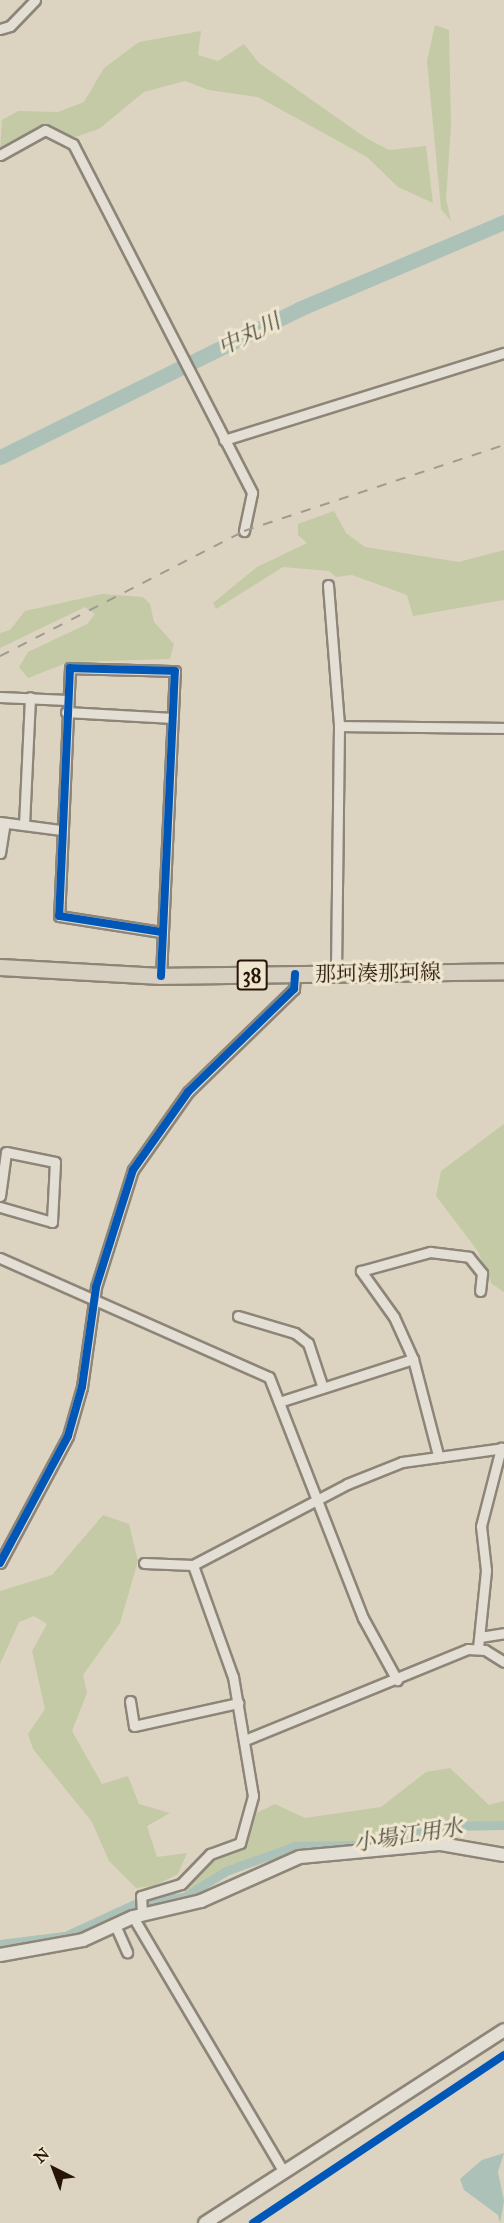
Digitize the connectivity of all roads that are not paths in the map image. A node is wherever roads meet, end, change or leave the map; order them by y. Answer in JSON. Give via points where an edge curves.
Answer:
{"nodes":[{"id":1,"x":35,"y":0,"type":"edge"},
{"id":2,"x":0,"y":29,"type":"edge"},
{"id":3,"x":0,"y":156,"type":"edge"},
{"id":4,"x":504,"y":353,"type":"edge"},
{"id":5,"x":224,"y":440,"type":"junction"},
{"id":6,"x":244,"y":531,"type":"dead end"},
{"id":7,"x":328,"y":585,"type":"dead end"},
{"id":8,"x":30,"y":697,"type":"junction"},
{"id":9,"x":0,"y":698,"type":"edge"},
{"id":10,"x":67,"y":700,"type":"junction"},
{"id":11,"x":66,"y":711,"type":"junction"},
{"id":12,"x":173,"y":718,"type":"junction"},
{"id":13,"x":339,"y":726,"type":"junction"},
{"id":14,"x":504,"y":728,"type":"edge"},
{"id":15,"x":3,"y":822,"type":"edge"},
{"id":16,"x":24,"y":825,"type":"junction"},
{"id":17,"x":61,"y":830,"type":"junction"},
{"id":18,"x":0,"y":853,"type":"edge"},
{"id":19,"x":161,"y":932,"type":"junction"},
{"id":20,"x":0,"y":967,"type":"edge"},
{"id":21,"x":504,"y":971,"type":"edge"},
{"id":22,"x":336,"y":972,"type":"junction"},
{"id":23,"x":295,"y":974,"type":"junction"},
{"id":24,"x":161,"y":976,"type":"junction"},
{"id":25,"x":0,"y":1197,"type":"edge"},
{"id":26,"x":0,"y":1207,"type":"edge"},
{"id":27,"x":0,"y":1258,"type":"edge"},
{"id":28,"x":480,"y":1291,"type":"dead end"},
{"id":29,"x":94,"y":1300,"type":"junction"},
{"id":30,"x":238,"y":1316,"type":"dead end"},
{"id":31,"x":413,"y":1359,"type":"junction"},
{"id":32,"x":323,"y":1388,"type":"junction"},
{"id":33,"x":279,"y":1402,"type":"junction"},
{"id":34,"x":502,"y":1448,"type":"edge"},
{"id":35,"x":438,"y":1455,"type":"junction"},
{"id":36,"x":318,"y":1503,"type":"junction"},
{"id":37,"x":0,"y":1563,"type":"edge"},
{"id":38,"x":144,"y":1563,"type":"dead end"},
{"id":39,"x":193,"y":1565,"type":"junction"},
{"id":40,"x":504,"y":1634,"type":"edge"},
{"id":41,"x":480,"y":1637,"type":"junction"},
{"id":42,"x":478,"y":1648,"type":"junction"},
{"id":43,"x":504,"y":1662,"type":"edge"},
{"id":44,"x":397,"y":1680,"type":"junction"},
{"id":45,"x":130,"y":1701,"type":"dead end"},
{"id":46,"x":238,"y":1704,"type":"junction"},
{"id":47,"x":245,"y":1740,"type":"junction"},
{"id":48,"x":504,"y":1855,"type":"edge"},
{"id":49,"x":138,"y":1916,"type":"junction"},
{"id":50,"x":115,"y":1925,"type":"junction"},
{"id":51,"x":125,"y":1948,"type":"dead end"},
{"id":52,"x":0,"y":1954,"type":"edge"},
{"id":53,"x":504,"y":2030,"type":"edge"},
{"id":54,"x":284,"y":2172,"type":"junction"},
{"id":55,"x":206,"y":2223,"type":"edge"}],
"edges":[{"from":1,"to":2,"type":"street","via":[[10,26]]},
{"from":3,"to":5,"type":"street","via":[[45,130],[73,144]]},
{"from":4,"to":5,"type":"street"},
{"from":5,"to":6,"type":"street","via":[[252,493]]},
{"from":7,"to":13,"type":"street"},
{"from":8,"to":9,"type":"street"},
{"from":8,"to":10,"type":"street"},
{"from":8,"to":16,"type":"street"},
{"from":10,"to":11,"type":"street"},
{"from":10,"to":12,"type":"street","via":[[70,668],[176,672]]},
{"from":11,"to":12,"type":"street"},
{"from":11,"to":17,"type":"street"},
{"from":12,"to":19,"type":"street"},
{"from":13,"to":14,"type":"street"},
{"from":13,"to":22,"type":"street"},
{"from":15,"to":16,"type":"street"},
{"from":15,"to":18,"type":"street"},
{"from":16,"to":17,"type":"street"},
{"from":17,"to":19,"type":"street","via":[[59,916]]},
{"from":19,"to":24,"type":"street"},
{"from":20,"to":24,"type":"main road","name":"那珂湊那珂線","number":"38"},
{"from":21,"to":22,"type":"main road","name":"那珂湊那珂線","number":"38"},
{"from":22,"to":23,"type":"main road","name":"那珂湊那珂線","number":"38"},
{"from":23,"to":24,"type":"main road","name":"那珂湊那珂線","number":"38"},
{"from":23,"to":29,"type":"street","via":[[294,989],[192,1087],[141,1153],[122,1199]]},
{"from":25,"to":26,"type":"street","via":[[6,1152],[55,1162],[52,1222]]},
{"from":27,"to":29,"type":"street"},
{"from":28,"to":31,"type":"street","via":[[482,1273],[469,1257],[430,1252],[361,1271],[394,1317]]},
{"from":29,"to":33,"type":"street","via":[[253,1366],[273,1382]]},
{"from":29,"to":37,"type":"street","via":[[82,1387],[68,1436]]},
{"from":30,"to":32,"type":"street","via":[[295,1333],[308,1343]]},
{"from":31,"to":32,"type":"street"},
{"from":31,"to":35,"type":"street"},
{"from":32,"to":33,"type":"street"},
{"from":33,"to":36,"type":"street"},
{"from":34,"to":35,"type":"street"},
{"from":34,"to":41,"type":"street","via":[[481,1526],[486,1570]]},
{"from":35,"to":36,"type":"street","via":[[347,1484]]},
{"from":36,"to":39,"type":"street"},
{"from":36,"to":44,"type":"street","via":[[363,1618]]},
{"from":38,"to":39,"type":"street"},
{"from":39,"to":46,"type":"street","via":[[231,1667]]},
{"from":40,"to":41,"type":"street"},
{"from":41,"to":42,"type":"street"},
{"from":42,"to":43,"type":"street"},
{"from":42,"to":44,"type":"street"},
{"from":44,"to":47,"type":"street"},
{"from":45,"to":46,"type":"street","via":[[134,1726]]},
{"from":46,"to":47,"type":"street"},
{"from":47,"to":49,"type":"street","via":[[254,1785],[240,1843],[210,1854],[181,1884],[141,1896]]},
{"from":48,"to":49,"type":"street","via":[[441,1844],[300,1857],[201,1901]]},
{"from":49,"to":50,"type":"street"},
{"from":49,"to":54,"type":"street","via":[[144,1938]]},
{"from":50,"to":51,"type":"street"},
{"from":50,"to":52,"type":"street","via":[[64,1946]]},
{"from":53,"to":54,"type":"street"},
{"from":54,"to":55,"type":"street"}]}
